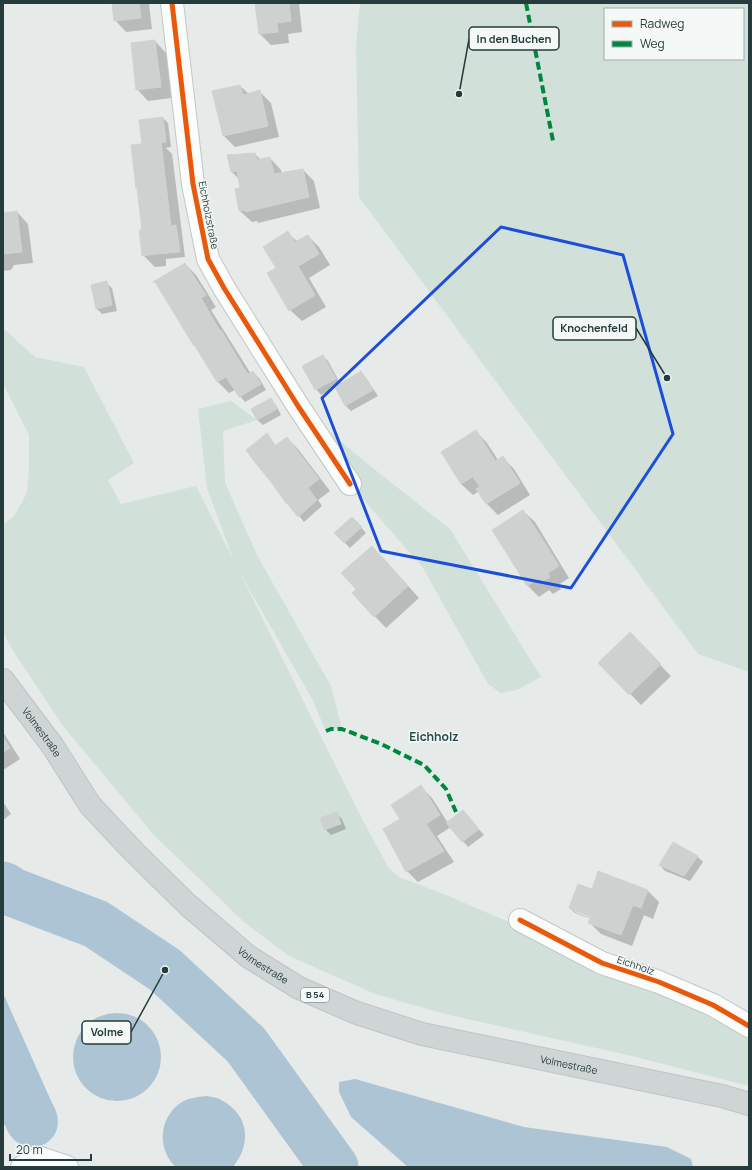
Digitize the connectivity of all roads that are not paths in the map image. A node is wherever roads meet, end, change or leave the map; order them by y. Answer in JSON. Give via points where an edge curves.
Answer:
{"nodes":[{"id":1,"x":172,"y":3,"type":"edge"},
{"id":2,"x":350,"y":484,"type":"dead end"},
{"id":3,"x":3,"y":680,"type":"edge"},
{"id":4,"x":520,"y":920,"type":"dead end"},
{"id":5,"x":748,"y":1025,"type":"edge"},
{"id":6,"x":749,"y":1104,"type":"edge"},
{"id":7,"x":22,"y":1167,"type":"edge"},
{"id":8,"x":67,"y":1167,"type":"edge"}],
"edges":[{"from":1,"to":2,"type":"street","name":"Eichholzstraße","via":[[193,184],[208,259],[298,406]]},
{"from":3,"to":6,"type":"main road","name":"Volmestraße","number":"B 54","via":[[52,745],[90,805],[134,852],[249,957],[299,988],[357,1013],[422,1034],[722,1096]]},
{"from":4,"to":5,"type":"street","name":"Eichholz","via":[[602,962],[713,1005]]},
{"from":7,"to":8,"type":"street","via":[[40,1158]]}]}
